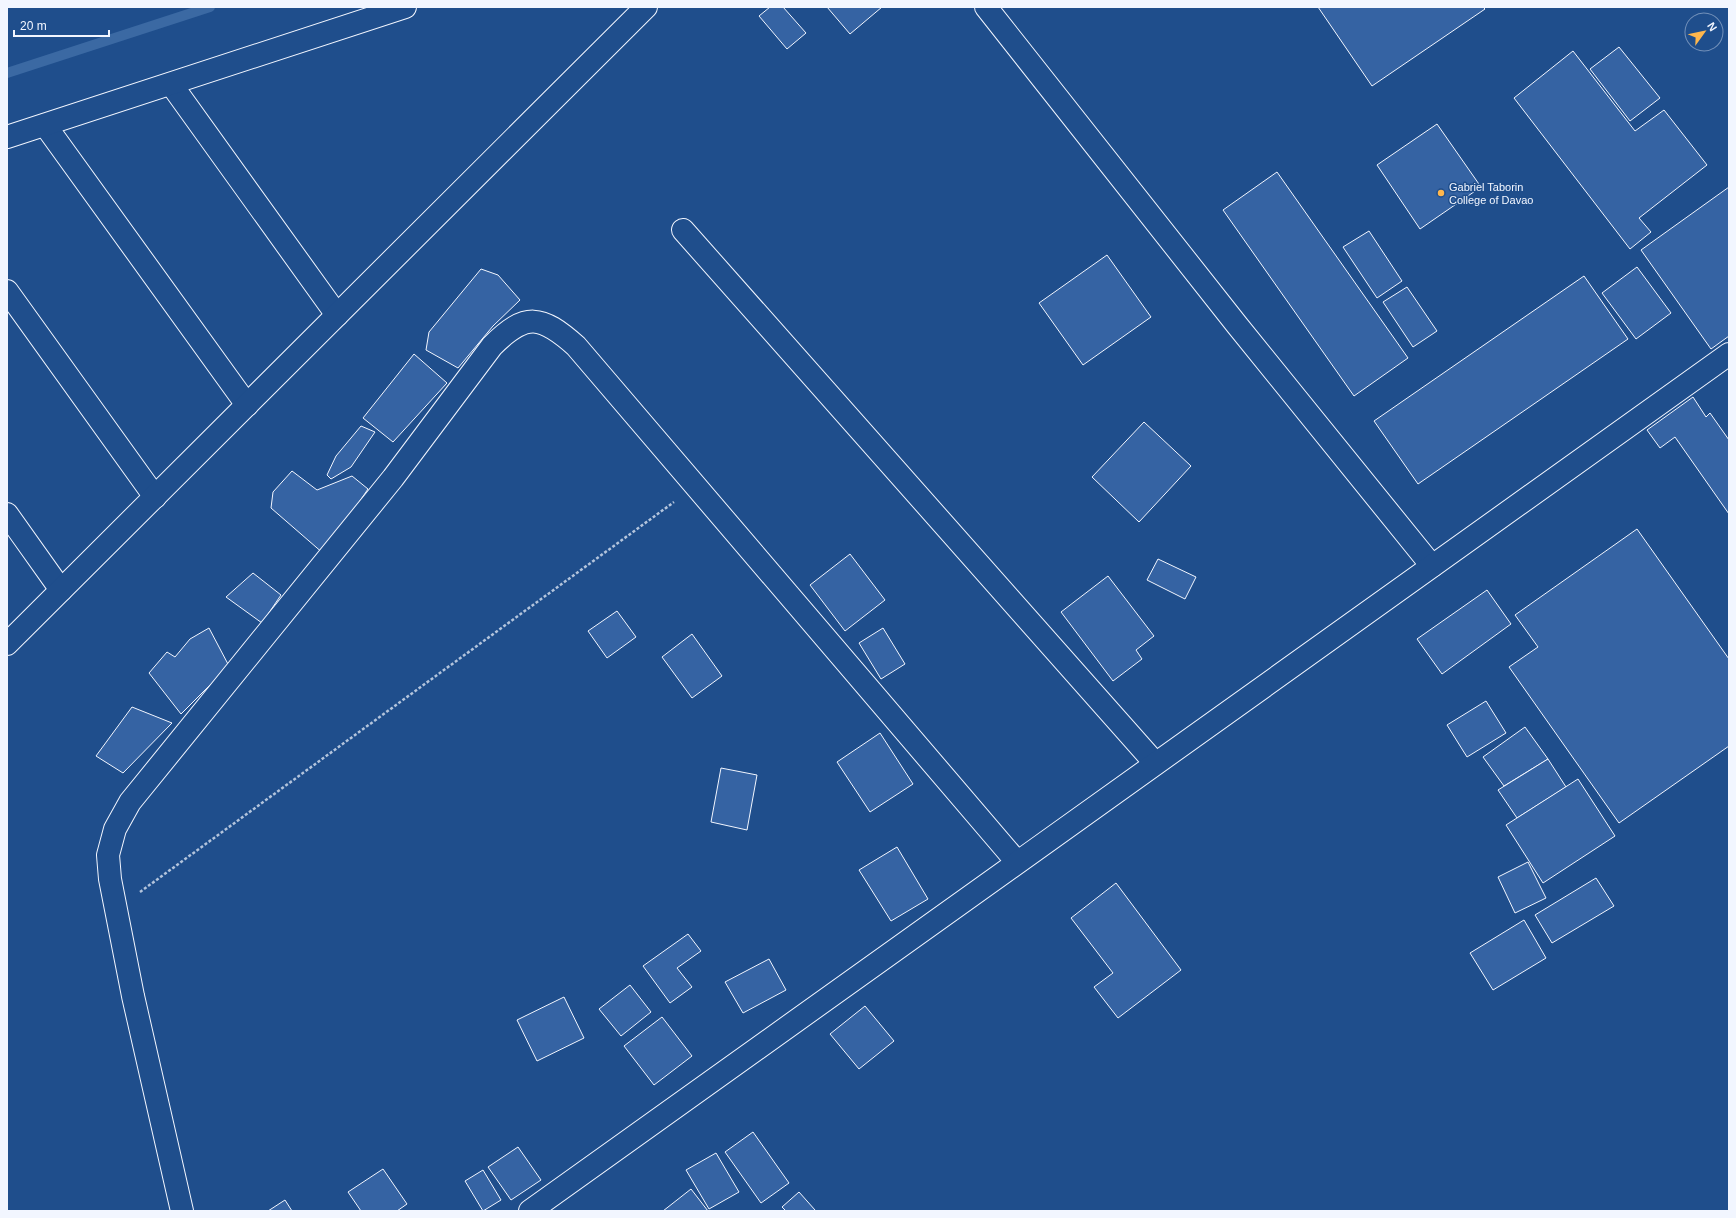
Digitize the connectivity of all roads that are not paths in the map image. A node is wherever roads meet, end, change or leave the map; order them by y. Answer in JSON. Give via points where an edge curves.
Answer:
{"nodes":[{"id":1,"x":405,"y":7,"type":"edge"},
{"id":2,"x":646,"y":7,"type":"edge"},
{"id":3,"x":986,"y":7,"type":"edge"},
{"id":4,"x":171,"y":84,"type":"junction"},
{"id":5,"x":45,"y":125,"type":"junction"},
{"id":6,"x":7,"y":138,"type":"edge"},
{"id":7,"x":683,"y":230,"type":"dead end"},
{"id":8,"x":7,"y":290,"type":"edge"},
{"id":9,"x":337,"y":316,"type":"junction"},
{"id":10,"x":1729,"y":354,"type":"edge"},
{"id":11,"x":247,"y":405,"type":"junction"},
{"id":12,"x":155,"y":497,"type":"junction"},
{"id":13,"x":7,"y":514,"type":"edge"},
{"id":14,"x":1432,"y":566,"type":"junction"},
{"id":15,"x":61,"y":590,"type":"junction"},
{"id":16,"x":7,"y":644,"type":"edge"},
{"id":17,"x":1155,"y":764,"type":"junction"},
{"id":18,"x":1017,"y":862,"type":"junction"},
{"id":19,"x":182,"y":1211,"type":"edge"},
{"id":20,"x":530,"y":1211,"type":"edge"}],
"edges":[{"from":1,"to":4,"type":"street"},
{"from":2,"to":9,"type":"street"},
{"from":3,"to":14,"type":"street","via":[[1237,325]]},
{"from":4,"to":5,"type":"street"},
{"from":4,"to":9,"type":"street"},
{"from":5,"to":6,"type":"street"},
{"from":5,"to":11,"type":"street"},
{"from":7,"to":17,"type":"street"},
{"from":8,"to":12,"type":"street"},
{"from":9,"to":11,"type":"street"},
{"from":10,"to":14,"type":"street"},
{"from":11,"to":12,"type":"street"},
{"from":12,"to":15,"type":"street"},
{"from":13,"to":15,"type":"street"},
{"from":14,"to":17,"type":"street"},
{"from":15,"to":16,"type":"street"},
{"from":17,"to":18,"type":"street"},
{"from":18,"to":19,"type":"street","via":[[576,346],[546,324],[525,322],[508,330],[492,346],[393,478],[130,802],[115,829],[108,855],[110,879],[136,1011]]},
{"from":18,"to":20,"type":"street"}]}
